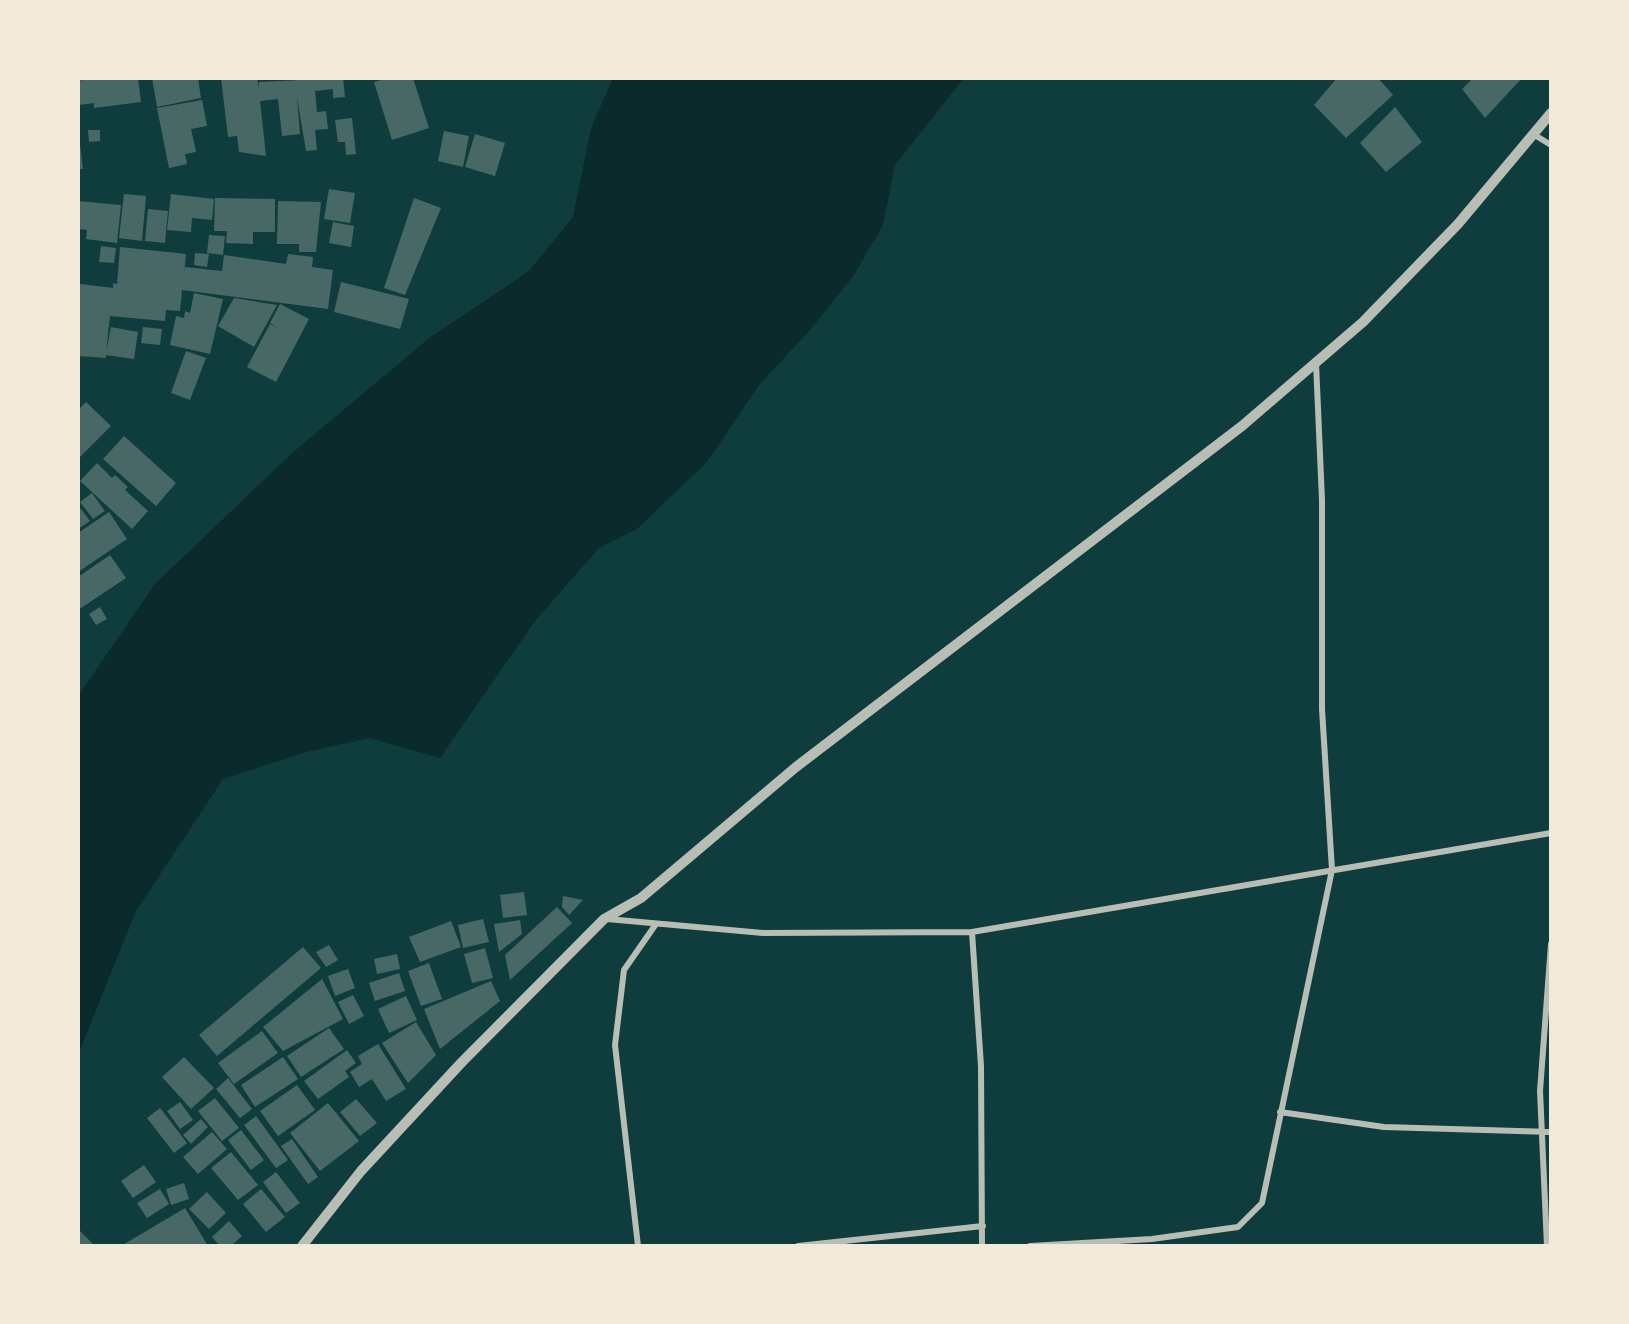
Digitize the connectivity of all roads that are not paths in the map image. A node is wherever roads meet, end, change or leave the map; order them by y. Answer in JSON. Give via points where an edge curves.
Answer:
{"nodes":[{"id":1,"x":1551,"y":113,"type":"edge"},
{"id":2,"x":1533,"y":134,"type":"junction"},
{"id":3,"x":1551,"y":145,"type":"edge"},
{"id":4,"x":1316,"y":363,"type":"junction"},
{"id":5,"x":1551,"y":833,"type":"edge"},
{"id":6,"x":1332,"y":870,"type":"junction"},
{"id":7,"x":604,"y":919,"type":"junction"},
{"id":8,"x":656,"y":924,"type":"junction"},
{"id":9,"x":972,"y":933,"type":"junction"},
{"id":10,"x":1551,"y":944,"type":"edge"},
{"id":11,"x":1280,"y":1112,"type":"junction"},
{"id":12,"x":1541,"y":1132,"type":"junction"},
{"id":13,"x":1551,"y":1132,"type":"edge"},
{"id":14,"x":983,"y":1227,"type":"junction"},
{"id":15,"x":302,"y":1246,"type":"edge"},
{"id":16,"x":638,"y":1246,"type":"edge"},
{"id":17,"x":798,"y":1246,"type":"edge"},
{"id":18,"x":982,"y":1246,"type":"edge"},
{"id":19,"x":1030,"y":1246,"type":"edge"},
{"id":20,"x":1547,"y":1246,"type":"edge"}],
"edges":[{"from":1,"to":2,"type":"street"},
{"from":2,"to":3,"type":"street"},
{"from":2,"to":4,"type":"street","via":[[1458,224],[1363,322]]},
{"from":4,"to":6,"type":"street","via":[[1322,500],[1322,709]]},
{"from":4,"to":7,"type":"street","via":[[1242,426],[796,767],[641,898]]},
{"from":5,"to":6,"type":"street"},
{"from":6,"to":9,"type":"street"},
{"from":6,"to":11,"type":"street"},
{"from":7,"to":8,"type":"street"},
{"from":7,"to":15,"type":"street","via":[[361,1171]]},
{"from":8,"to":9,"type":"street","via":[[763,933]]},
{"from":8,"to":16,"type":"street","via":[[624,970],[615,1045]]},
{"from":9,"to":14,"type":"street","via":[[981,1066]]},
{"from":10,"to":12,"type":"street","via":[[1540,1091]]},
{"from":11,"to":12,"type":"street","via":[[1384,1127]]},
{"from":11,"to":19,"type":"street","via":[[1262,1203],[1238,1227],[1152,1239]]},
{"from":12,"to":13,"type":"street"},
{"from":12,"to":20,"type":"street"},
{"from":14,"to":17,"type":"street"},
{"from":14,"to":18,"type":"street"}]}
